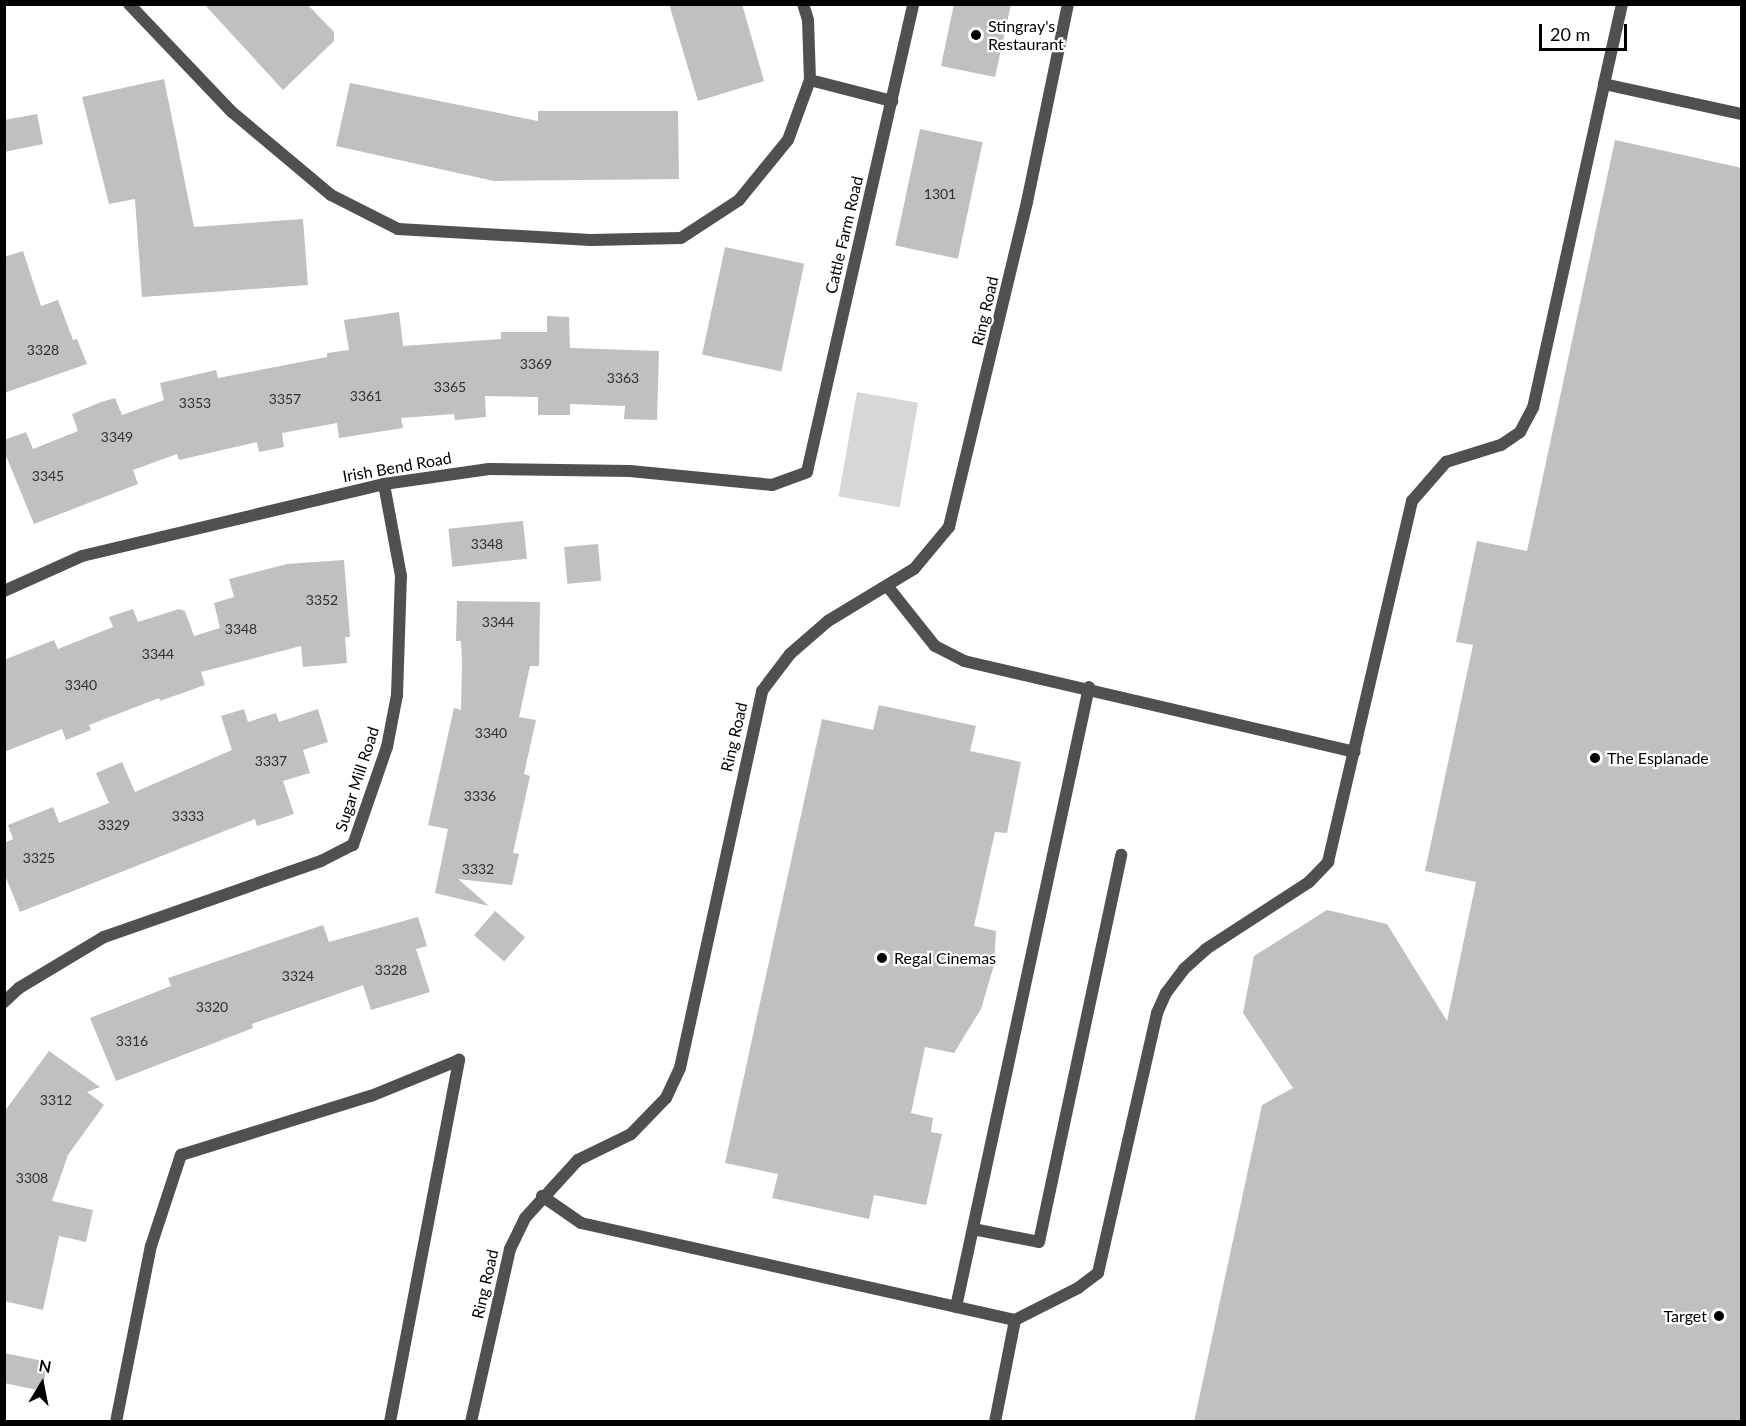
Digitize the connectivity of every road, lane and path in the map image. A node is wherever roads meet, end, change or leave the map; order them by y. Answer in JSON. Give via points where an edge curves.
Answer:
{"nodes":[{"id":1,"x":129,"y":4,"type":"edge"},
{"id":2,"x":803,"y":4,"type":"edge"},
{"id":3,"x":913,"y":4,"type":"edge"},
{"id":4,"x":1068,"y":4,"type":"edge"},
{"id":5,"x":1622,"y":4,"type":"edge"},
{"id":6,"x":810,"y":80,"type":"junction"},
{"id":7,"x":1604,"y":84,"type":"junction"},
{"id":8,"x":892,"y":101,"type":"junction"},
{"id":9,"x":1742,"y":114,"type":"edge"},
{"id":10,"x":807,"y":472,"type":"joint"},
{"id":11,"x":384,"y":484,"type":"junction"},
{"id":12,"x":6,"y":587,"type":"edge"},
{"id":13,"x":888,"y":587,"type":"junction"},
{"id":14,"x":1089,"y":687,"type":"junction"},
{"id":15,"x":1355,"y":752,"type":"junction"},
{"id":16,"x":1121,"y":855,"type":"dead end"},
{"id":17,"x":4,"y":1002,"type":"edge"},
{"id":18,"x":542,"y":1196,"type":"junction"},
{"id":19,"x":973,"y":1229,"type":"junction"},
{"id":20,"x":956,"y":1307,"type":"junction"},
{"id":21,"x":1015,"y":1320,"type":"junction"},
{"id":22,"x":116,"y":1422,"type":"edge"},
{"id":23,"x":390,"y":1422,"type":"edge"},
{"id":24,"x":471,"y":1422,"type":"edge"},
{"id":25,"x":995,"y":1422,"type":"edge"}],
"edges":[{"from":1,"to":6,"type":"street","via":[[232,111],[322,188],[398,229],[591,240],[681,238],[746,192],[788,140]]},
{"from":2,"to":6,"type":"street","via":[[808,20]]},
{"from":3,"to":8,"type":"street","name":"Cattle Farm Road"},
{"from":4,"to":13,"type":"street","name":"Ring Road","via":[[1027,202],[954,514],[929,554]]},
{"from":5,"to":7,"type":"street"},
{"from":6,"to":8,"type":"street"},
{"from":7,"to":9,"type":"street"},
{"from":7,"to":15,"type":"street","via":[[1533,408],[1520,432],[1502,445],[1446,462],[1412,501]]},
{"from":8,"to":10,"type":"street","name":"Cattle Farm Road"},
{"from":10,"to":11,"type":"street","name":"Irish Bend Road","via":[[772,485],[630,471],[489,469]]},
{"from":11,"to":12,"type":"street","name":"Irish Bend Road","via":[[82,556]]},
{"from":11,"to":17,"type":"street","name":"Sugar Mill Road","via":[[401,576],[396,695],[387,747],[353,845],[321,861],[104,937],[19,988]]},
{"from":13,"to":14,"type":"street","via":[[934,646],[954,656]]},
{"from":13,"to":18,"type":"street","name":"Ring Road","via":[[828,621],[790,654],[762,691],[691,1028],[666,1098],[631,1134],[578,1160]]},
{"from":14,"to":15,"type":"street","via":[[1110,698]]},
{"from":14,"to":19,"type":"street"},
{"from":15,"to":21,"type":"street","via":[[1328,862],[1309,882],[1206,949],[1184,969],[1167,993],[1153,1030],[1098,1273],[1078,1288]]},
{"from":16,"to":19,"type":"street","via":[[1039,1242]]},
{"from":18,"to":20,"type":"street","via":[[581,1223]]},
{"from":18,"to":24,"type":"street","name":"Ring Road","via":[[525,1218],[510,1249]]},
{"from":19,"to":20,"type":"street"},
{"from":20,"to":21,"type":"street"},
{"from":21,"to":25,"type":"street"},
{"from":22,"to":23,"type":"street","via":[[151,1246],[181,1155],[371,1095],[459,1060]]}]}
